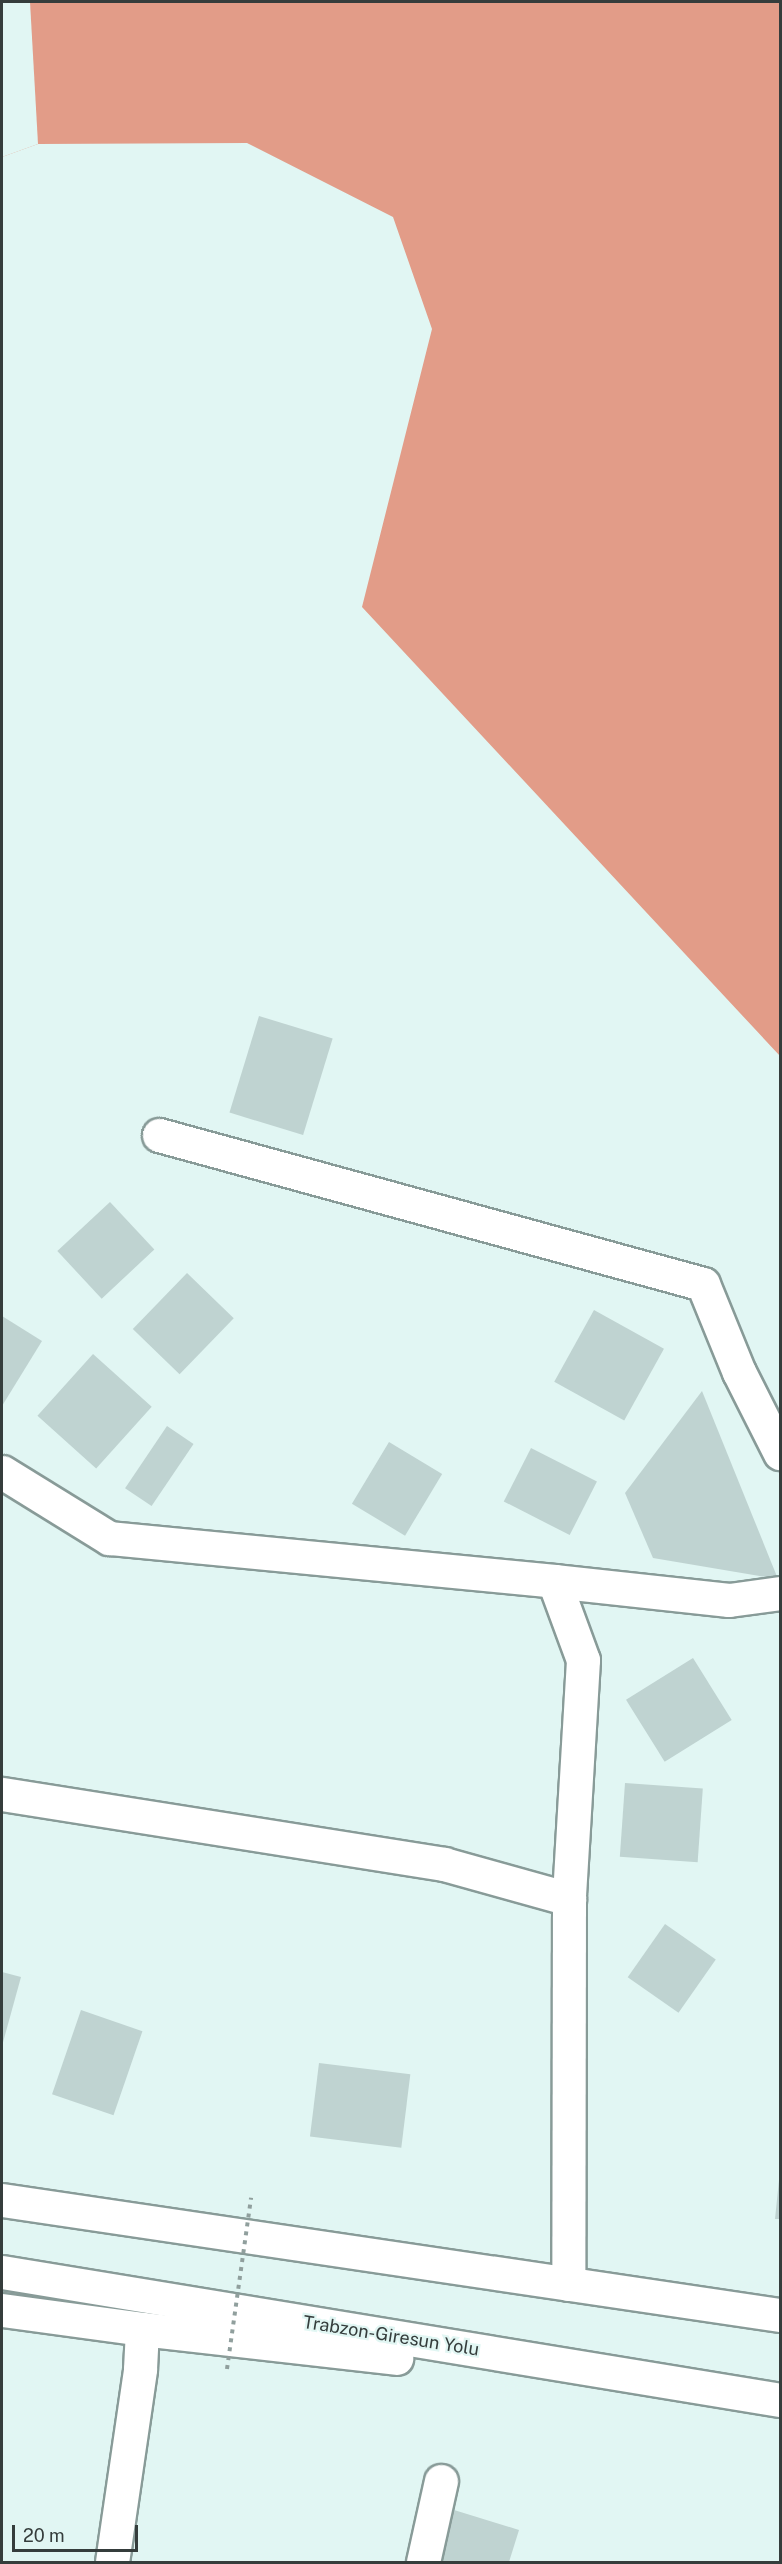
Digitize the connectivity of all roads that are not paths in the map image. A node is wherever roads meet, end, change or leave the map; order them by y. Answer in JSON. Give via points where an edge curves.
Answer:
{"nodes":[{"id":1,"x":159,"y":1135,"type":"dead end"},
{"id":2,"x":780,"y":1453,"type":"edge"},
{"id":3,"x":2,"y":1472,"type":"edge"},
{"id":4,"x":554,"y":1581,"type":"junction"},
{"id":5,"x":780,"y":1593,"type":"edge"},
{"id":6,"x":2,"y":1794,"type":"edge"},
{"id":7,"x":569,"y":1899,"type":"junction"},
{"id":8,"x":2,"y":2181,"type":"edge"},
{"id":9,"x":2,"y":2200,"type":"edge"},
{"id":10,"x":464,"y":2270,"type":"junction"},
{"id":11,"x":2,"y":2272,"type":"edge"},
{"id":12,"x":568,"y":2284,"type":"junction"},
{"id":13,"x":2,"y":2310,"type":"edge"},
{"id":14,"x":780,"y":2315,"type":"edge"},
{"id":15,"x":142,"y":2329,"type":"junction"},
{"id":16,"x":780,"y":2401,"type":"edge"},
{"id":17,"x":441,"y":2481,"type":"dead end"},
{"id":18,"x":112,"y":2562,"type":"edge"},
{"id":19,"x":423,"y":2562,"type":"edge"}],
"edges":[{"from":1,"to":2,"type":"main road","via":[[703,1284],[739,1372]]},
{"from":3,"to":4,"type":"main road","via":[[110,1538]]},
{"from":4,"to":5,"type":"main road","via":[[729,1600]]},
{"from":4,"to":7,"type":"main road","via":[[583,1660]]},
{"from":6,"to":7,"type":"main road","via":[[444,1864]]},
{"from":7,"to":12,"type":"main road"},
{"from":8,"to":10,"type":"main road"},
{"from":9,"to":10,"type":"main road"},
{"from":10,"to":12,"type":"main road"},
{"from":11,"to":16,"type":"main road","name":"Trabzon-Giresun Yolu"},
{"from":12,"to":14,"type":"main road"},
{"from":13,"to":15,"type":"main road"},
{"from":15,"to":16,"type":"main road"},
{"from":15,"to":18,"type":"main road","via":[[140,2369]]},
{"from":17,"to":19,"type":"main road"}]}
